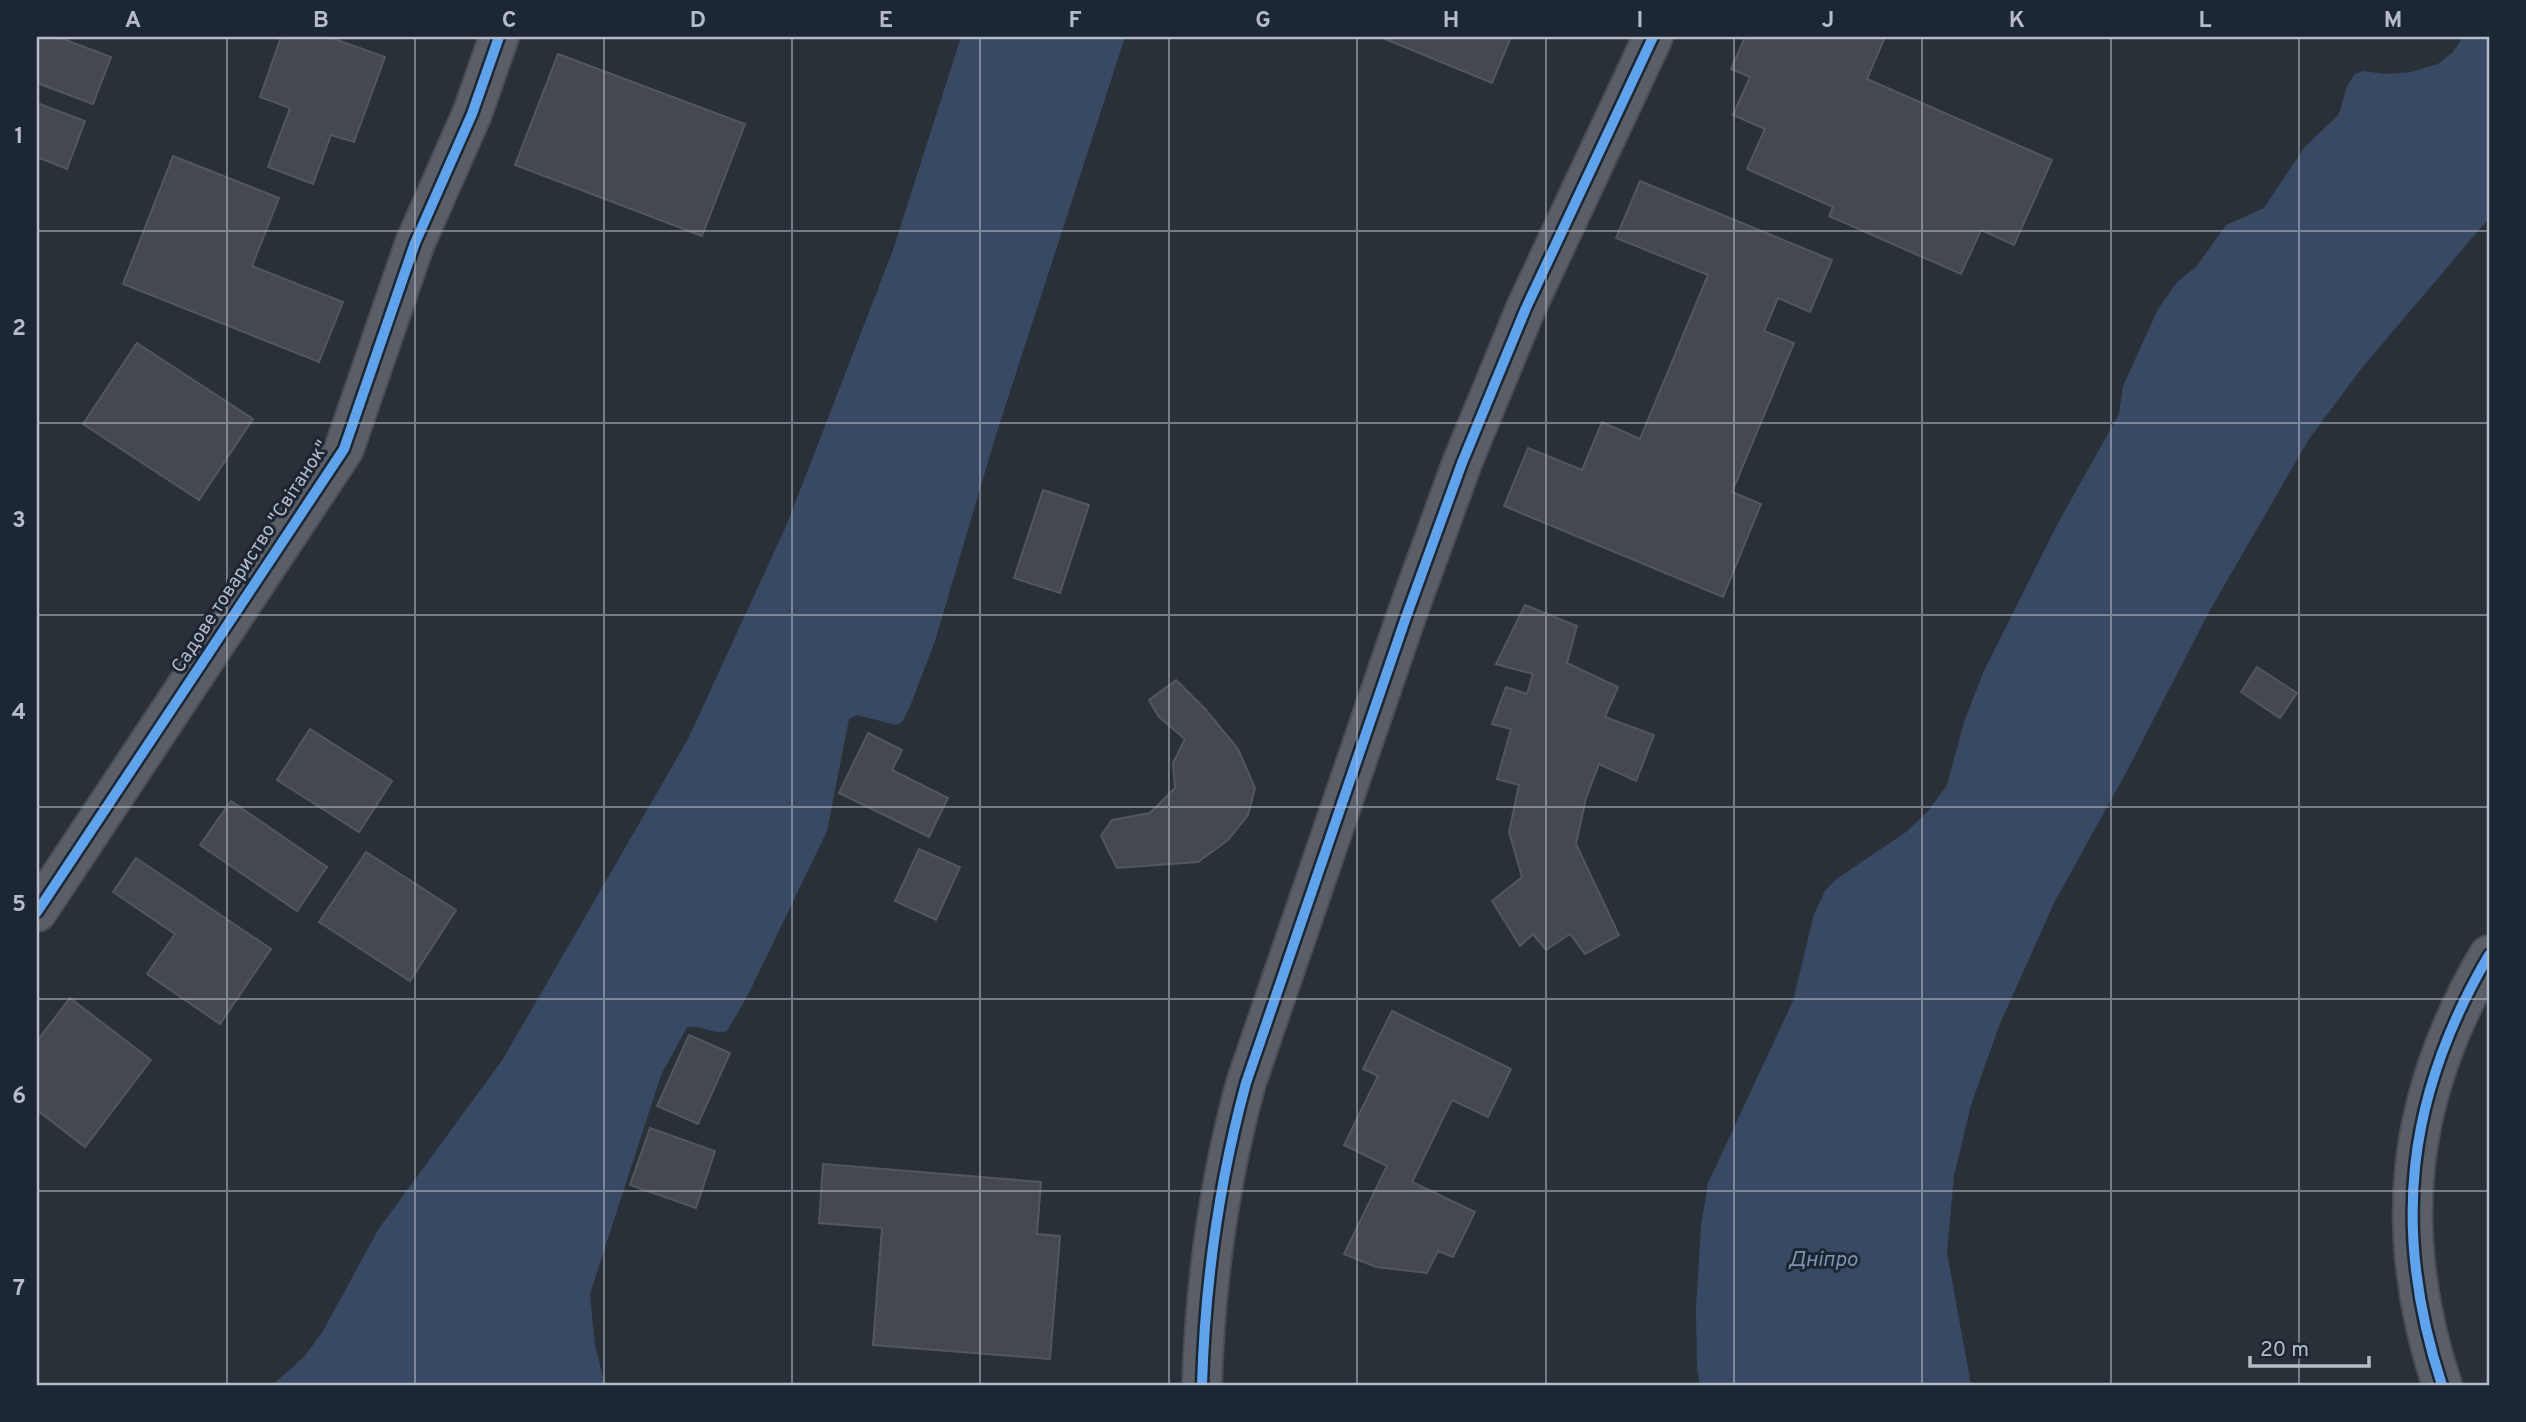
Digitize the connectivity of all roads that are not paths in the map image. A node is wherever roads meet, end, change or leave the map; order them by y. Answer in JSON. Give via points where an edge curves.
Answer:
{"nodes":[{"id":1,"x":499,"y":37,"type":"edge"},
{"id":2,"x":1653,"y":37,"type":"edge"},
{"id":3,"x":37,"y":912,"type":"edge"},
{"id":4,"x":2489,"y":955,"type":"edge"},
{"id":5,"x":1202,"y":1385,"type":"edge"},
{"id":6,"x":2442,"y":1385,"type":"edge"}],
"edges":[{"from":1,"to":3,"type":"street","name":"Садове товариство \"Світанок\"","via":[[472,114],[415,243],[344,449]]},
{"from":2,"to":5,"type":"street","via":[[1561,231],[1462,463],[1247,1083],[1231,1139],[1214,1237]]},
{"from":4,"to":6,"type":"street","via":[[2441,1052],[2424,1109],[2414,1170],[2416,1268]]}]}
